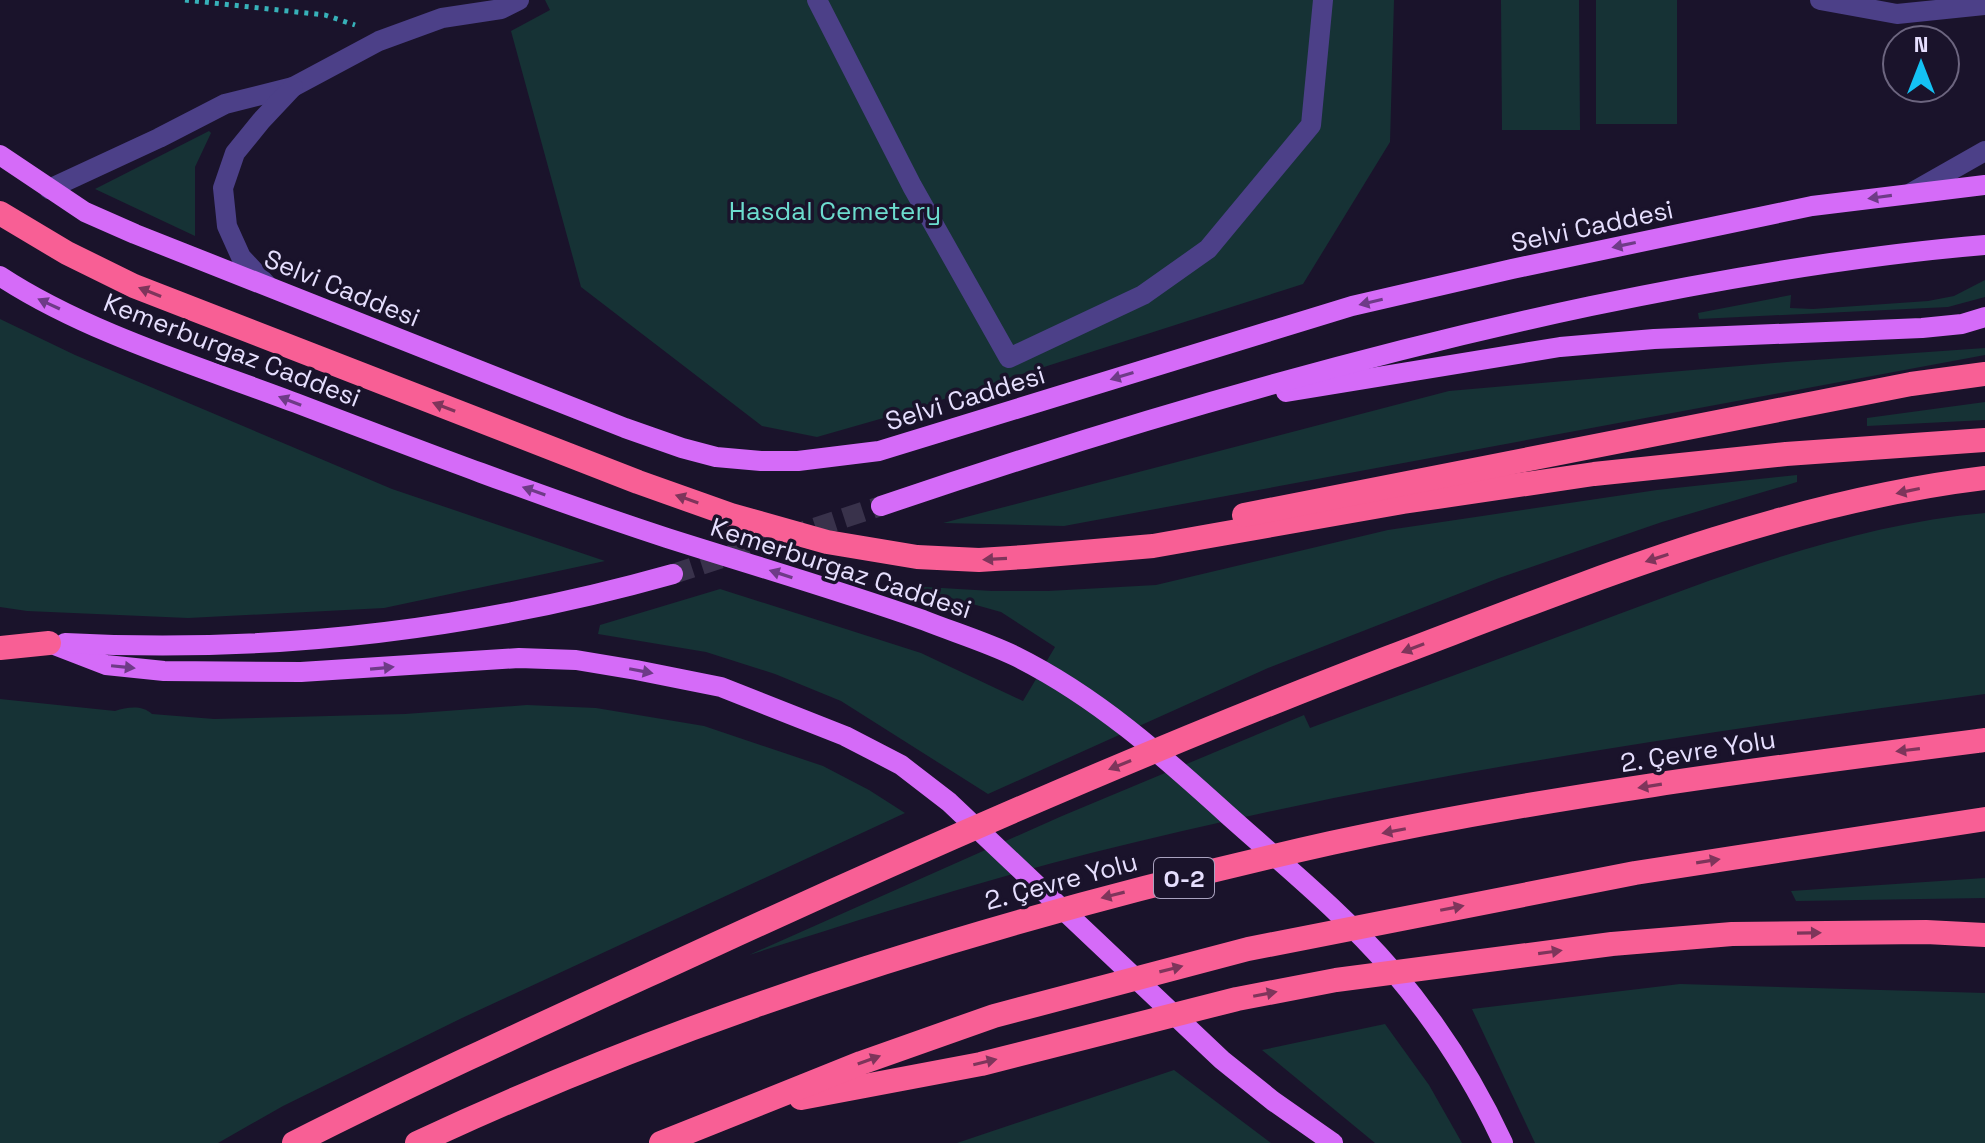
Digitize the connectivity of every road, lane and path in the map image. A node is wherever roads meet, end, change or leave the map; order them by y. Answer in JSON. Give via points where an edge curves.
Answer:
{"nodes":[{"id":1,"x":185,"y":0,"type":"edge"},
{"id":2,"x":462,"y":0,"type":"edge"},
{"id":3,"x":519,"y":0,"type":"edge"},
{"id":4,"x":817,"y":0,"type":"edge"},
{"id":5,"x":1323,"y":0,"type":"edge"},
{"id":6,"x":1820,"y":0,"type":"edge"},
{"id":7,"x":1985,"y":5,"type":"edge"},
{"id":8,"x":442,"y":18,"type":"junction"},
{"id":9,"x":379,"y":41,"type":"junction"},
{"id":10,"x":293,"y":87,"type":"junction"},
{"id":11,"x":1985,"y":151,"type":"edge"},
{"id":12,"x":0,"y":155,"type":"edge"},
{"id":13,"x":1985,"y":185,"type":"edge"},
{"id":14,"x":49,"y":189,"type":"junction"},
{"id":15,"x":1911,"y":193,"type":"junction"},
{"id":16,"x":0,"y":213,"type":"edge"},
{"id":17,"x":1985,"y":245,"type":"edge"},
{"id":18,"x":0,"y":276,"type":"edge"},
{"id":19,"x":267,"y":285,"type":"junction"},
{"id":20,"x":1985,"y":317,"type":"edge"},
{"id":21,"x":1985,"y":374,"type":"edge"},
{"id":22,"x":1222,"y":397,"type":"junction"},
{"id":23,"x":1985,"y":440,"type":"edge"},
{"id":24,"x":1985,"y":478,"type":"edge"},
{"id":25,"x":881,"y":506,"type":"tunnel mouth"},
{"id":26,"x":1073,"y":552,"type":"junction"},
{"id":27,"x":673,"y":574,"type":"tunnel mouth"},
{"id":28,"x":0,"y":638,"type":"edge"},
{"id":29,"x":49,"y":643,"type":"junction"},
{"id":30,"x":0,"y":648,"type":"edge"},
{"id":31,"x":1985,"y":740,"type":"edge"},
{"id":32,"x":1985,"y":819,"type":"edge"},
{"id":33,"x":1985,"y":935,"type":"edge"},
{"id":34,"x":744,"y":1109,"type":"junction"},
{"id":35,"x":1503,"y":1142,"type":"edge"},
{"id":36,"x":294,"y":1143,"type":"edge"},
{"id":37,"x":417,"y":1143,"type":"edge"},
{"id":38,"x":661,"y":1143,"type":"edge"},
{"id":39,"x":1333,"y":1143,"type":"edge"}],
"edges":[{"from":1,"to":9,"type":"path","via":[[325,15],[354,24]]},
{"from":2,"to":8,"type":"street"},
{"from":3,"to":8,"type":"street","via":[[501,9]]},
{"from":4,"to":5,"type":"street","via":[[912,186],[1009,358],[1143,295],[1208,249],[1311,125]]},
{"from":6,"to":7,"type":"street","via":[[1897,14]]},
{"from":8,"to":9,"type":"street"},
{"from":9,"to":10,"type":"street"},
{"from":10,"to":14,"type":"street","via":[[225,104]]},
{"from":10,"to":19,"type":"street","via":[[235,153],[223,188],[227,226],[241,257]]},
{"from":11,"to":15,"type":"street"},
{"from":12,"to":14,"type":"main road","name":"Selvi Caddesi"},
{"from":13,"to":15,"type":"main road","name":"Selvi Caddesi"},
{"from":14,"to":19,"type":"main road","name":"Selvi Caddesi","via":[[123,229]]},
{"from":15,"to":19,"type":"main road","name":"Selvi Caddesi","one_way":true,"via":[[1812,206],[1352,306],[879,451],[798,461],[716,457],[682,448]]},
{"from":26,"to":16,"type":"highway","one_way":true,"via":[[979,560],[917,557],[827,542],[731,515],[134,286]]},
{"from":17,"to":22,"type":"main road","via":[[1800,266],[1685,286],[1486,329]]},
{"from":35,"to":18,"type":"main road","name":"Kemerburgaz Caddesi","one_way":true,"via":[[1448,1042],[1391,969],[1327,904],[1142,738],[1071,688],[1013,655],[883,606],[661,536],[441,458],[87,322]]},
{"from":20,"to":22,"type":"main road","via":[[1922,328],[1560,347],[1296,391]]},
{"from":21,"to":26,"type":"highway","via":[[1686,427]]},
{"from":22,"to":25,"type":"main road"},
{"from":23,"to":26,"type":"highway","via":[[1594,474],[1153,546]]},
{"from":24,"to":36,"type":"highway","one_way":true,"via":[[1753,527],[1618,570],[1345,674],[886,866]]},
{"from":27,"to":29,"type":"main road","via":[[545,608],[385,634],[252,645]]},
{"from":28,"to":29,"type":"highway"},
{"from":29,"to":30,"type":"highway"},
{"from":29,"to":39,"type":"main road","one_way":true,"via":[[106,665],[164,671],[301,672],[519,658],[576,660],[721,687],[845,736],[901,765],[949,802],[1222,1060]]},
{"from":31,"to":37,"type":"highway","name":"2. Çevre Yolu","number":"O-2","one_way":true,"via":[[1496,812],[1335,843],[1017,920],[642,1048]]},
{"from":34,"to":32,"type":"highway","one_way":true,"via":[[994,1016],[1248,949],[1635,873]]},
{"from":34,"to":33,"type":"highway","one_way":true,"via":[[981,1064],[1237,999],[1336,980],[1732,934]]},
{"from":34,"to":38,"type":"highway"}]}
